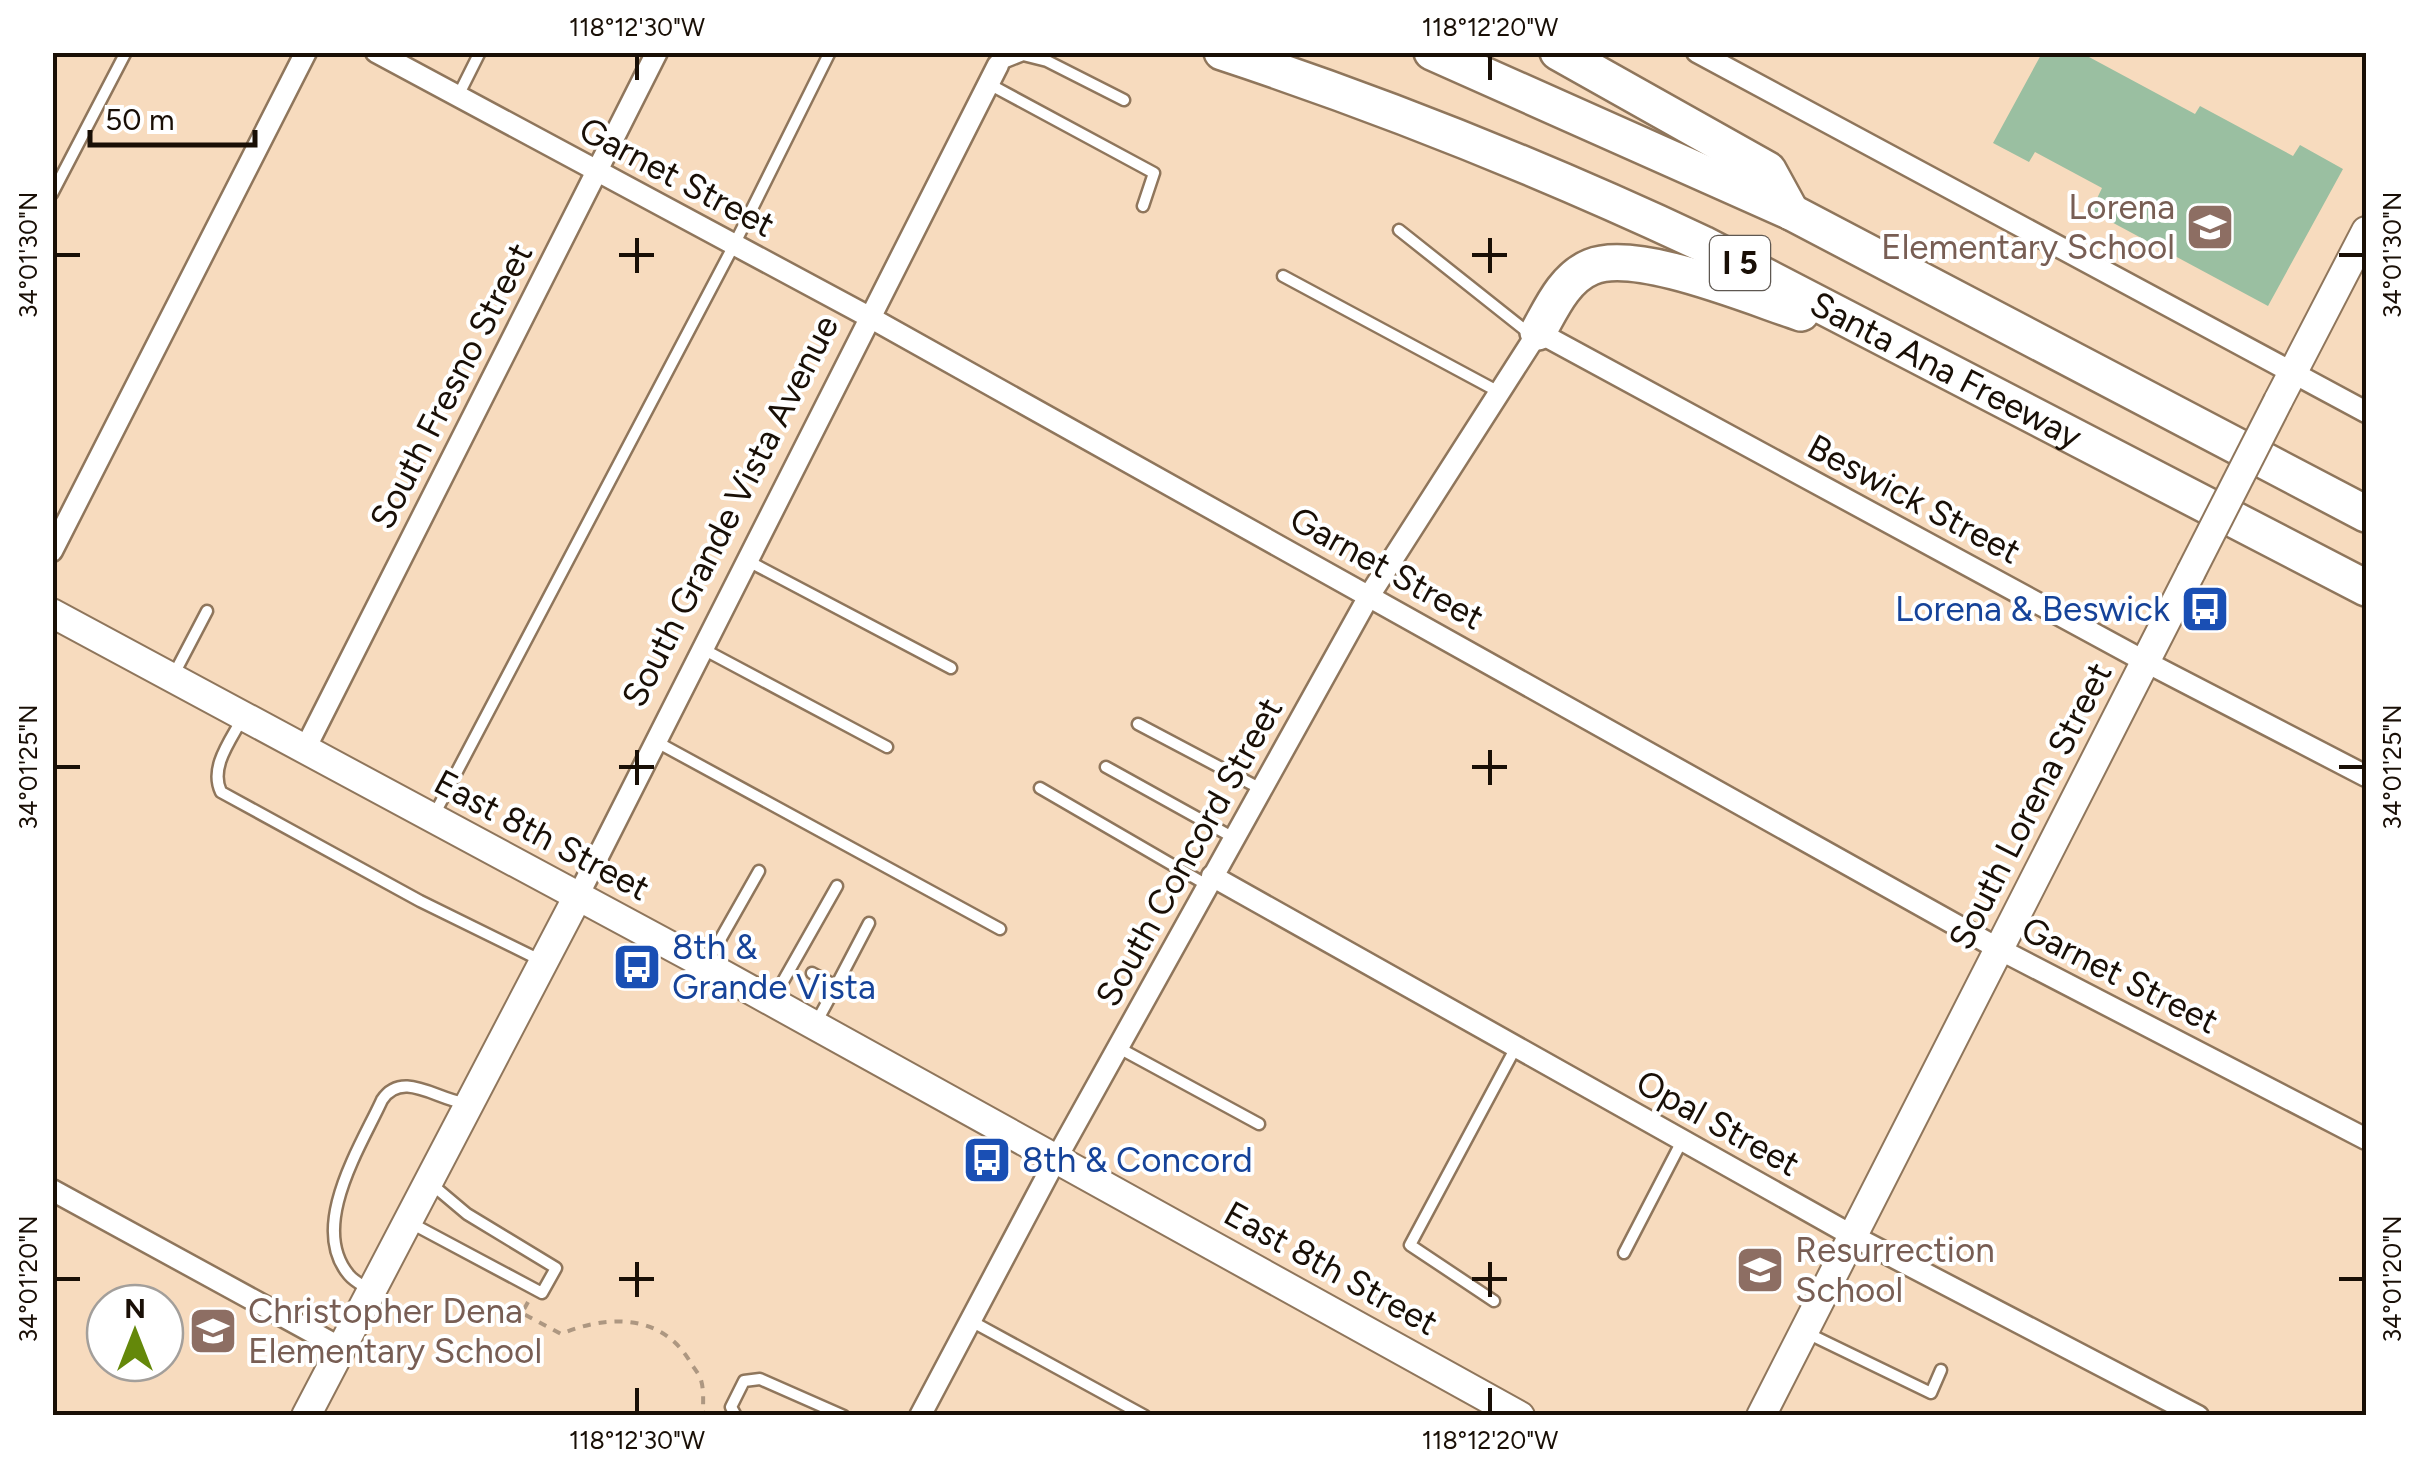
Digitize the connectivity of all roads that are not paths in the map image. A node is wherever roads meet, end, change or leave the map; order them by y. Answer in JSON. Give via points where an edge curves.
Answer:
{"nodes":[{"id":1,"x":126,"y":52,"type":"edge"},
{"id":2,"x":306,"y":52,"type":"edge"},
{"id":3,"x":376,"y":52,"type":"edge"},
{"id":4,"x":480,"y":52,"type":"edge"},
{"id":5,"x":657,"y":52,"type":"edge"},
{"id":6,"x":830,"y":52,"type":"edge"},
{"id":7,"x":1222,"y":52,"type":"edge"},
{"id":8,"x":1248,"y":52,"type":"edge"},
{"id":9,"x":1432,"y":52,"type":"edge"},
{"id":10,"x":1558,"y":52,"type":"edge"},
{"id":11,"x":1697,"y":52,"type":"edge"},
{"id":12,"x":993,"y":75,"type":"junction"},
{"id":13,"x":1297,"y":77,"type":"junction"},
{"id":14,"x":458,"y":97,"type":"junction"},
{"id":15,"x":1124,"y":100,"type":"dead end"},
{"id":16,"x":596,"y":171,"type":"junction"},
{"id":17,"x":52,"y":194,"type":"edge"},
{"id":18,"x":1142,"y":206,"type":"dead end"},
{"id":19,"x":1791,"y":212,"type":"junction"},
{"id":20,"x":1398,"y":230,"type":"dead end"},
{"id":21,"x":2366,"y":232,"type":"edge"},
{"id":22,"x":734,"y":244,"type":"junction"},
{"id":23,"x":1283,"y":276,"type":"dead end"},
{"id":24,"x":871,"y":318,"type":"junction"},
{"id":25,"x":1536,"y":335,"type":"junction"},
{"id":26,"x":1897,"y":344,"type":"junction"},
{"id":27,"x":2292,"y":374,"type":"junction"},
{"id":28,"x":1500,"y":392,"type":"junction"},
{"id":29,"x":2366,"y":412,"type":"edge"},
{"id":30,"x":2366,"y":514,"type":"edge"},
{"id":31,"x":52,"y":550,"type":"edge"},
{"id":32,"x":747,"y":561,"type":"junction"},
{"id":33,"x":2366,"y":588,"type":"edge"},
{"id":34,"x":1370,"y":596,"type":"junction"},
{"id":35,"x":207,"y":611,"type":"dead end"},
{"id":36,"x":52,"y":613,"type":"edge"},
{"id":37,"x":702,"y":648,"type":"junction"},
{"id":38,"x":2146,"y":662,"type":"junction"},
{"id":39,"x":951,"y":668,"type":"dead end"},
{"id":40,"x":173,"y":678,"type":"junction"},
{"id":41,"x":243,"y":716,"type":"junction"},
{"id":42,"x":1138,"y":724,"type":"dead end"},
{"id":43,"x":655,"y":741,"type":"junction"},
{"id":44,"x":888,"y":748,"type":"dead end"},
{"id":45,"x":305,"y":749,"type":"junction"},
{"id":46,"x":1106,"y":767,"type":"dead end"},
{"id":47,"x":2366,"y":776,"type":"edge"},
{"id":48,"x":1040,"y":788,"type":"dead end"},
{"id":49,"x":1261,"y":790,"type":"junction"},
{"id":50,"x":433,"y":818,"type":"junction"},
{"id":51,"x":1234,"y":838,"type":"junction"},
{"id":52,"x":759,"y":870,"type":"dead end"},
{"id":53,"x":1210,"y":881,"type":"junction"},
{"id":54,"x":837,"y":886,"type":"dead end"},
{"id":55,"x":578,"y":896,"type":"junction"},
{"id":56,"x":869,"y":923,"type":"dead end"},
{"id":57,"x":1000,"y":929,"type":"dead end"},
{"id":58,"x":1999,"y":949,"type":"junction"},
{"id":59,"x":545,"y":962,"type":"junction"},
{"id":60,"x":706,"y":965,"type":"junction"},
{"id":61,"x":812,"y":974,"type":"dead end"},
{"id":62,"x":836,"y":986,"type":"junction"},
{"id":63,"x":772,"y":1002,"type":"junction"},
{"id":64,"x":815,"y":1025,"type":"junction"},
{"id":65,"x":1516,"y":1046,"type":"junction"},
{"id":66,"x":1118,"y":1047,"type":"junction"},
{"id":67,"x":470,"y":1104,"type":"junction"},
{"id":68,"x":1258,"y":1124,"type":"dead end"},
{"id":69,"x":2366,"y":1138,"type":"edge"},
{"id":70,"x":1682,"y":1140,"type":"junction"},
{"id":71,"x":1056,"y":1159,"type":"junction"},
{"id":72,"x":429,"y":1182,"type":"junction"},
{"id":73,"x":52,"y":1190,"type":"edge"},
{"id":74,"x":408,"y":1222,"type":"junction"},
{"id":75,"x":1853,"y":1236,"type":"junction"},
{"id":76,"x":1624,"y":1253,"type":"dead end"},
{"id":77,"x":371,"y":1292,"type":"junction"},
{"id":78,"x":1494,"y":1301,"type":"dead end"},
{"id":79,"x":970,"y":1321,"type":"junction"},
{"id":80,"x":1804,"y":1331,"type":"junction"},
{"id":81,"x":341,"y":1348,"type":"junction"},
{"id":82,"x":1942,"y":1370,"type":"dead end"},
{"id":83,"x":306,"y":1416,"type":"edge"},
{"id":84,"x":736,"y":1416,"type":"edge"},
{"id":85,"x":844,"y":1416,"type":"edge"},
{"id":86,"x":920,"y":1416,"type":"edge"},
{"id":87,"x":1145,"y":1416,"type":"edge"},
{"id":88,"x":1520,"y":1416,"type":"edge"},
{"id":89,"x":1761,"y":1416,"type":"edge"},
{"id":90,"x":2198,"y":1416,"type":"edge"}],
"edges":[{"from":1,"to":17,"type":"lane"},
{"from":2,"to":31,"type":"street"},
{"from":3,"to":14,"type":"street","name":"Garnet Street"},
{"from":4,"to":14,"type":"lane"},
{"from":5,"to":16,"type":"street","name":"South Fresno Street"},
{"from":6,"to":22,"type":"lane"},
{"from":7,"to":13,"type":"highway","number":"I 5"},
{"from":8,"to":13,"type":"highway"},
{"from":9,"to":19,"type":"highway","name":"Santa Ana Freeway","number":"I 5"},
{"from":10,"to":19,"type":"highway","via":[[1768,170]]},
{"from":11,"to":27,"type":"street"},
{"from":12,"to":15,"type":"lane","via":[[1023,55]]},
{"from":12,"to":18,"type":"lane","via":[[1154,173]]},
{"from":12,"to":24,"type":"street","name":"South Grande Vista Avenue"},
{"from":13,"to":26,"type":"highway","name":"Santa Ana Freeway","number":"I 5","via":[[1593,192]]},
{"from":14,"to":16,"type":"street","name":"Garnet Street"},
{"from":16,"to":22,"type":"street","name":"Garnet Street"},
{"from":16,"to":45,"type":"street","name":"South Fresno Street"},
{"from":19,"to":30,"type":"highway","name":"Santa Ana Freeway","number":"I 5"},
{"from":20,"to":25,"type":"lane"},
{"from":21,"to":27,"type":"main road","name":"South Lorena Street"},
{"from":22,"to":24,"type":"street","name":"Garnet Street"},
{"from":22,"to":50,"type":"lane"},
{"from":23,"to":28,"type":"lane"},
{"from":24,"to":32,"type":"street","name":"South Grande Vista Avenue"},
{"from":24,"to":34,"type":"street","name":"Garnet Street"},
{"from":25,"to":26,"type":"highway","via":[[1558,297],[1588,267],[1630,262]]},
{"from":25,"to":28,"type":"street","name":"South Concord Street"},
{"from":25,"to":38,"type":"street","name":"Beswick Street"},
{"from":26,"to":33,"type":"highway","name":"Santa Ana Freeway","number":"I 5"},
{"from":27,"to":29,"type":"street"},
{"from":27,"to":38,"type":"main road","name":"South Lorena Street","bridge":true},
{"from":28,"to":34,"type":"street","name":"South Concord Street"},
{"from":32,"to":37,"type":"street","name":"South Grande Vista Avenue"},
{"from":32,"to":39,"type":"lane"},
{"from":34,"to":49,"type":"street","name":"South Concord Street"},
{"from":34,"to":58,"type":"street","name":"Garnet Street"},
{"from":35,"to":40,"type":"lane"},
{"from":36,"to":40,"type":"main road","name":"East 8th Street"},
{"from":37,"to":43,"type":"street","name":"South Grande Vista Avenue"},
{"from":37,"to":44,"type":"lane"},
{"from":38,"to":47,"type":"street","name":"Beswick Street"},
{"from":38,"to":58,"type":"main road","name":"South Lorena Street"},
{"from":40,"to":41,"type":"main road","name":"East 8th Street"},
{"from":41,"to":45,"type":"main road","name":"East 8th Street"},
{"from":41,"to":59,"type":"lane","via":[[218,766],[215,780],[222,792]]},
{"from":42,"to":49,"type":"lane"},
{"from":43,"to":55,"type":"street","name":"South Grande Vista Avenue"},
{"from":43,"to":57,"type":"lane"},
{"from":45,"to":50,"type":"main road","name":"East 8th Street"},
{"from":46,"to":51,"type":"lane"},
{"from":48,"to":53,"type":"lane"},
{"from":49,"to":51,"type":"street","name":"South Concord Street"},
{"from":50,"to":55,"type":"main road","name":"East 8th Street"},
{"from":51,"to":53,"type":"street","name":"South Concord Street"},
{"from":52,"to":60,"type":"lane"},
{"from":53,"to":65,"type":"street","name":"Opal Street"},
{"from":53,"to":66,"type":"street","name":"South Concord Street"},
{"from":54,"to":63,"type":"lane"},
{"from":55,"to":59,"type":"main road","name":"South Grande Vista Avenue"},
{"from":55,"to":60,"type":"main road","name":"East 8th Street"},
{"from":56,"to":62,"type":"lane"},
{"from":58,"to":69,"type":"street","name":"Garnet Street"},
{"from":58,"to":75,"type":"main road","name":"South Lorena Street"},
{"from":59,"to":67,"type":"main road","name":"South Grande Vista Avenue"},
{"from":60,"to":63,"type":"main road","name":"East 8th Street"},
{"from":61,"to":62,"type":"lane"},
{"from":62,"to":64,"type":"lane"},
{"from":63,"to":64,"type":"main road","name":"East 8th Street"},
{"from":64,"to":71,"type":"main road","name":"East 8th Street"},
{"from":65,"to":70,"type":"street","name":"Opal Street"},
{"from":65,"to":78,"type":"lane","via":[[1410,1245]]},
{"from":66,"to":68,"type":"lane"},
{"from":66,"to":71,"type":"street","name":"South Concord Street"},
{"from":67,"to":72,"type":"main road","name":"South Grande Vista Avenue"},
{"from":67,"to":77,"type":"lane","via":[[401,1085],[382,1100],[336,1206],[336,1250],[349,1275]]},
{"from":70,"to":75,"type":"street","name":"Opal Street"},
{"from":70,"to":76,"type":"lane"},
{"from":71,"to":79,"type":"street","name":"South Concord Street"},
{"from":71,"to":88,"type":"main road","name":"East 8th Street"},
{"from":72,"to":74,"type":"main road","name":"South Grande Vista Avenue"},
{"from":72,"to":74,"type":"lane","via":[[556,1268],[542,1293]]},
{"from":73,"to":81,"type":"street"},
{"from":74,"to":77,"type":"main road","name":"South Grande Vista Avenue"},
{"from":75,"to":80,"type":"main road","name":"South Lorena Street"},
{"from":75,"to":90,"type":"street","name":"Opal Street"},
{"from":77,"to":81,"type":"main road","name":"South Grande Vista Avenue"},
{"from":79,"to":86,"type":"street","name":"South Concord Street"},
{"from":79,"to":87,"type":"lane"},
{"from":80,"to":82,"type":"lane","via":[[1931,1393]]},
{"from":80,"to":89,"type":"main road","name":"South Lorena Street"},
{"from":81,"to":83,"type":"main road","name":"South Grande Vista Avenue"},
{"from":84,"to":85,"type":"lane","via":[[731,1407],[744,1380],[760,1380]]}]}
